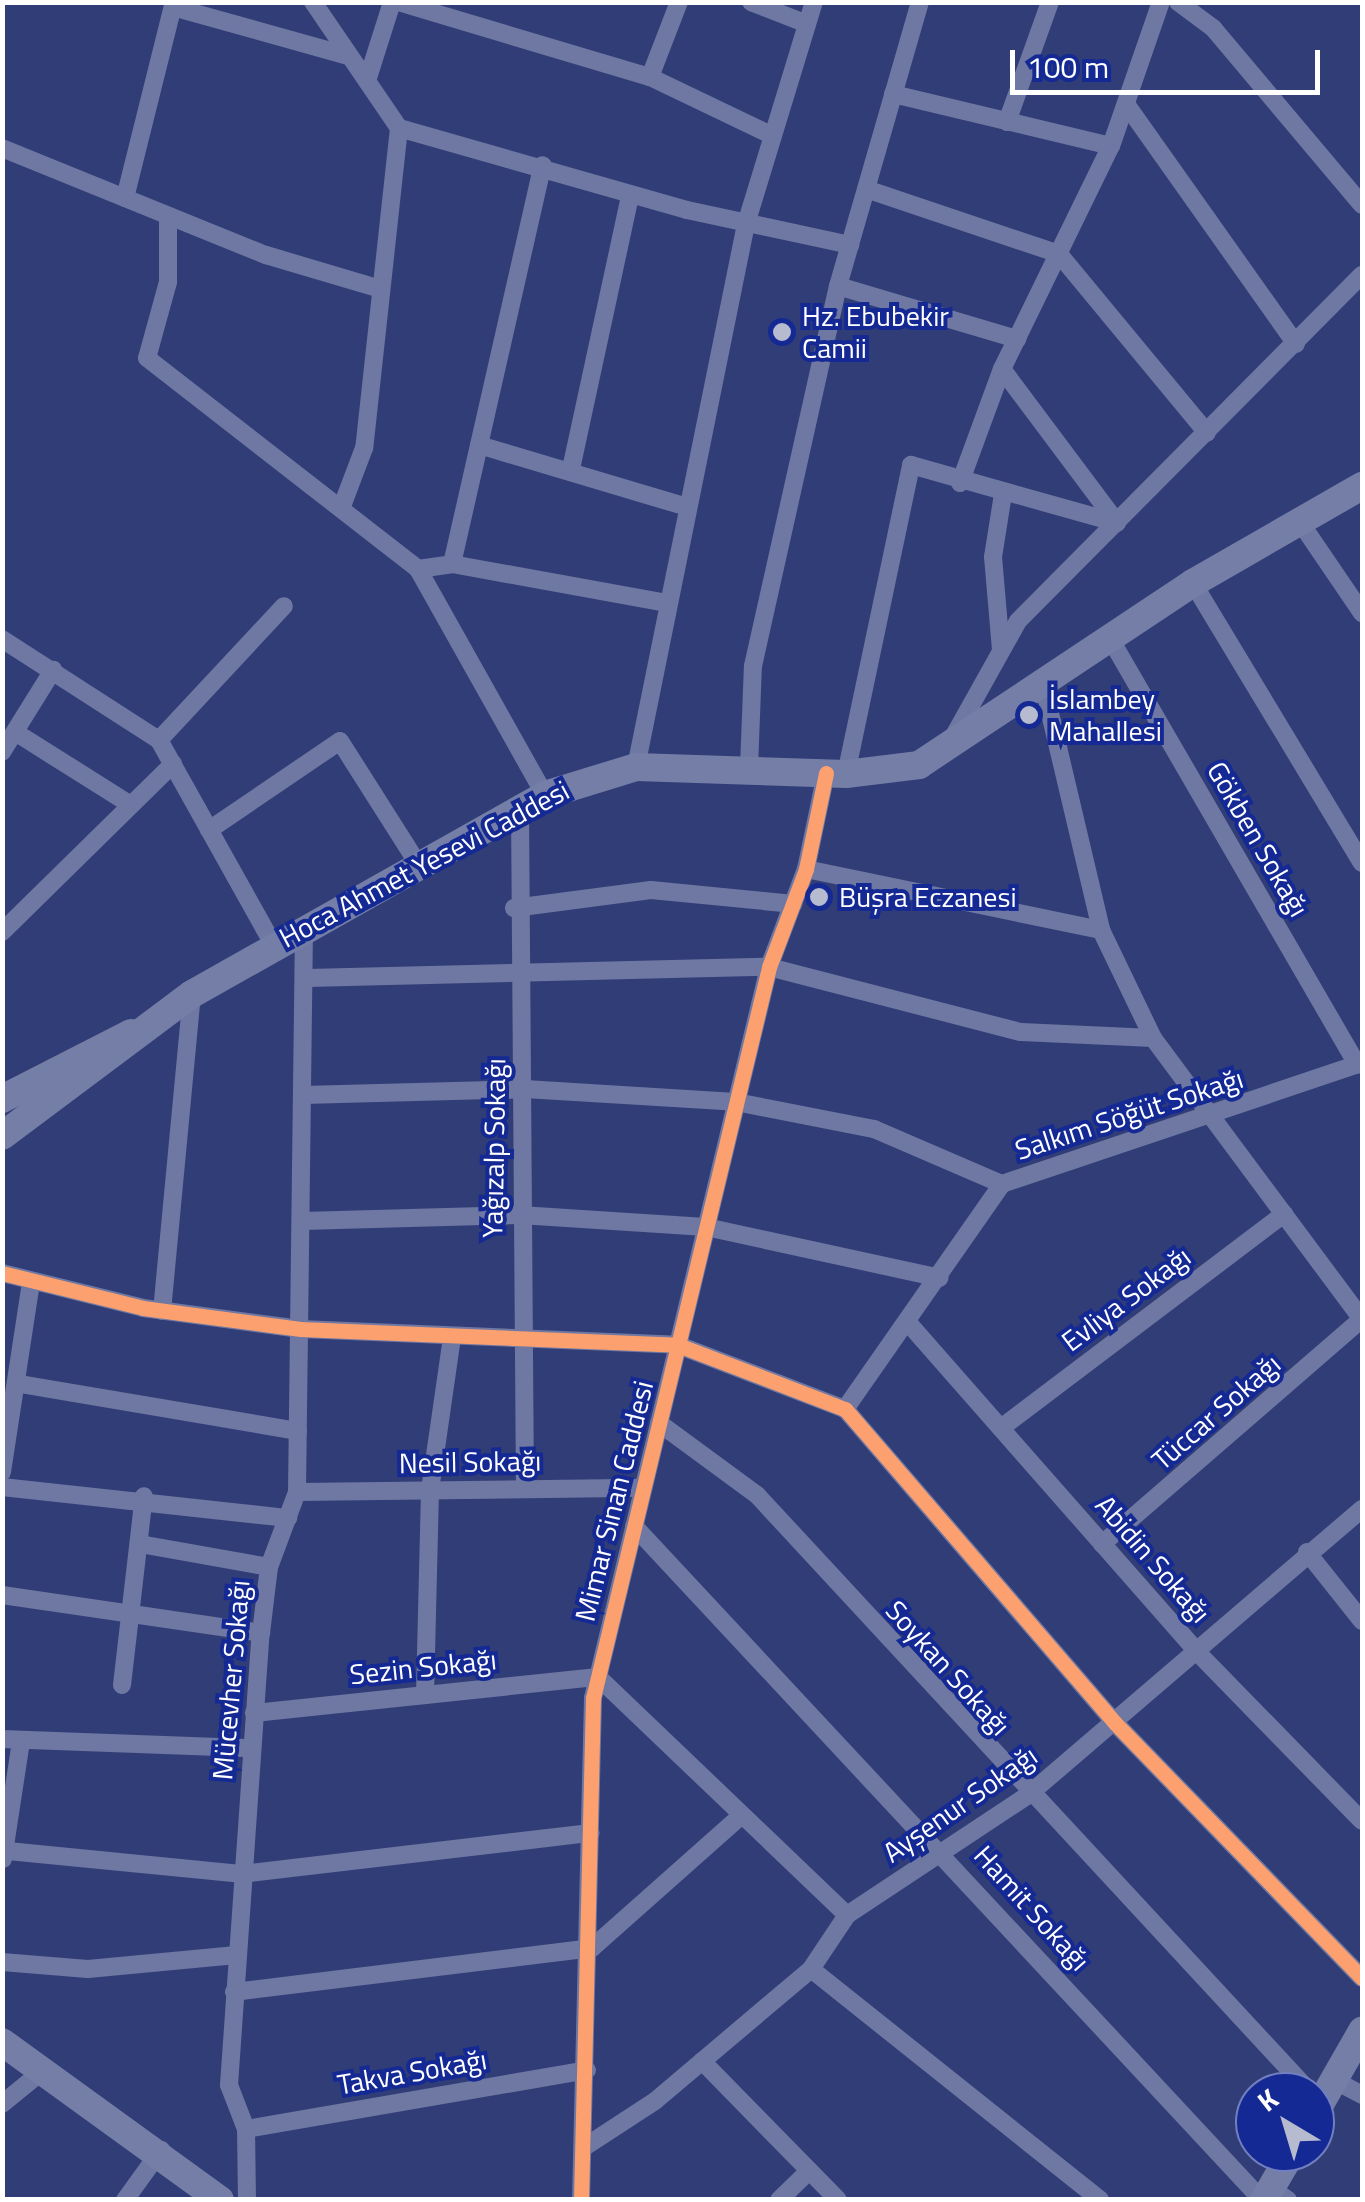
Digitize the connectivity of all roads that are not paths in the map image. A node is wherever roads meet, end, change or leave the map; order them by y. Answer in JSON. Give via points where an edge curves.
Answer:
{"nodes":[{"id":1,"x":313,"y":2,"type":"edge"},
{"id":2,"x":395,"y":2,"type":"edge"},
{"id":3,"x":678,"y":2,"type":"edge"},
{"id":4,"x":751,"y":2,"type":"edge"},
{"id":5,"x":814,"y":2,"type":"edge"},
{"id":6,"x":920,"y":2,"type":"edge"},
{"id":7,"x":1050,"y":2,"type":"edge"},
{"id":8,"x":1161,"y":2,"type":"edge"},
{"id":9,"x":1178,"y":2,"type":"edge"},
{"id":10,"x":174,"y":5,"type":"edge"},
{"id":11,"x":807,"y":24,"type":"junction"},
{"id":12,"x":350,"y":56,"type":"junction"},
{"id":13,"x":650,"y":77,"type":"junction"},
{"id":14,"x":366,"y":80,"type":"junction"},
{"id":15,"x":894,"y":94,"type":"junction"},
{"id":16,"x":1126,"y":104,"type":"junction"},
{"id":17,"x":1007,"y":122,"type":"junction"},
{"id":18,"x":399,"y":128,"type":"junction"},
{"id":19,"x":771,"y":135,"type":"junction"},
{"id":20,"x":1111,"y":146,"type":"junction"},
{"id":21,"x":2,"y":148,"type":"edge"},
{"id":22,"x":543,"y":165,"type":"junction"},
{"id":23,"x":866,"y":189,"type":"junction"},
{"id":24,"x":630,"y":195,"type":"junction"},
{"id":25,"x":125,"y":198,"type":"junction"},
{"id":26,"x":1362,"y":205,"type":"edge"},
{"id":27,"x":168,"y":216,"type":"junction"},
{"id":28,"x":746,"y":224,"type":"junction"},
{"id":29,"x":850,"y":245,"type":"junction"},
{"id":30,"x":1059,"y":254,"type":"junction"},
{"id":31,"x":1362,"y":276,"type":"edge"},
{"id":32,"x":838,"y":286,"type":"junction"},
{"id":33,"x":382,"y":289,"type":"junction"},
{"id":34,"x":1354,"y":293,"type":"edge"},
{"id":35,"x":1017,"y":339,"type":"junction"},
{"id":36,"x":1296,"y":344,"type":"junction"},
{"id":37,"x":1002,"y":369,"type":"junction"},
{"id":38,"x":1207,"y":433,"type":"junction"},
{"id":39,"x":479,"y":445,"type":"junction"},
{"id":40,"x":570,"y":469,"type":"junction"},
{"id":41,"x":960,"y":483,"type":"junction"},
{"id":42,"x":1362,"y":486,"type":"edge"},
{"id":43,"x":1003,"y":494,"type":"junction"},
{"id":44,"x":687,"y":507,"type":"junction"},
{"id":45,"x":341,"y":509,"type":"junction"},
{"id":46,"x":1298,"y":519,"type":"junction"},
{"id":47,"x":1117,"y":524,"type":"junction"},
{"id":48,"x":452,"y":564,"type":"junction"},
{"id":49,"x":418,"y":570,"type":"junction"},
{"id":50,"x":1194,"y":583,"type":"junction"},
{"id":51,"x":667,"y":602,"type":"junction"},
{"id":52,"x":284,"y":606,"type":"dead end"},
{"id":53,"x":1362,"y":613,"type":"edge"},
{"id":54,"x":2,"y":639,"type":"edge"},
{"id":55,"x":1111,"y":640,"type":"junction"},
{"id":56,"x":1001,"y":650,"type":"junction"},
{"id":57,"x":53,"y":670,"type":"junction"},
{"id":58,"x":1044,"y":688,"type":"junction"},
{"id":59,"x":15,"y":732,"type":"junction"},
{"id":60,"x":159,"y":740,"type":"junction"},
{"id":61,"x":946,"y":750,"type":"junction"},
{"id":62,"x":2,"y":752,"type":"edge"},
{"id":63,"x":173,"y":764,"type":"junction"},
{"id":64,"x":636,"y":767,"type":"junction"},
{"id":65,"x":749,"y":768,"type":"junction"},
{"id":66,"x":836,"y":774,"type":"junction"},
{"id":67,"x":532,"y":802,"type":"junction"},
{"id":68,"x":132,"y":805,"type":"junction"},
{"id":69,"x":210,"y":830,"type":"junction"},
{"id":70,"x":1362,"y":863,"type":"edge"},
{"id":71,"x":418,"y":864,"type":"junction"},
{"id":72,"x":806,"y":869,"type":"junction"},
{"id":73,"x":793,"y":904,"type":"junction"},
{"id":74,"x":514,"y":908,"type":"junction"},
{"id":75,"x":304,"y":926,"type":"junction"},
{"id":76,"x":1101,"y":930,"type":"junction"},
{"id":77,"x":2,"y":932,"type":"edge"},
{"id":78,"x":273,"y":944,"type":"junction"},
{"id":79,"x":769,"y":967,"type":"junction"},
{"id":80,"x":516,"y":970,"type":"junction"},
{"id":81,"x":308,"y":978,"type":"junction"},
{"id":82,"x":192,"y":994,"type":"junction"},
{"id":83,"x":137,"y":1031,"type":"junction"},
{"id":84,"x":1153,"y":1038,"type":"junction"},
{"id":85,"x":1360,"y":1064,"type":"edge"},
{"id":86,"x":524,"y":1089,"type":"junction"},
{"id":87,"x":303,"y":1095,"type":"junction"},
{"id":88,"x":2,"y":1100,"type":"edge"},
{"id":89,"x":736,"y":1102,"type":"junction"},
{"id":90,"x":1213,"y":1118,"type":"junction"},
{"id":91,"x":2,"y":1136,"type":"edge"},
{"id":92,"x":1002,"y":1184,"type":"junction"},
{"id":93,"x":1284,"y":1214,"type":"junction"},
{"id":94,"x":520,"y":1215,"type":"junction"},
{"id":95,"x":302,"y":1221,"type":"junction"},
{"id":96,"x":706,"y":1227,"type":"junction"},
{"id":97,"x":2,"y":1273,"type":"edge"},
{"id":98,"x":940,"y":1278,"type":"junction"},
{"id":99,"x":31,"y":1283,"type":"junction"},
{"id":100,"x":162,"y":1311,"type":"junction"},
{"id":101,"x":1362,"y":1319,"type":"edge"},
{"id":102,"x":911,"y":1326,"type":"junction"},
{"id":103,"x":301,"y":1329,"type":"junction"},
{"id":104,"x":452,"y":1337,"type":"junction"},
{"id":105,"x":522,"y":1340,"type":"junction"},
{"id":106,"x":678,"y":1346,"type":"junction"},
{"id":107,"x":20,"y":1384,"type":"junction"},
{"id":108,"x":845,"y":1409,"type":"junction"},
{"id":109,"x":659,"y":1424,"type":"junction"},
{"id":110,"x":1001,"y":1428,"type":"junction"},
{"id":111,"x":298,"y":1430,"type":"junction"},
{"id":112,"x":2,"y":1472,"type":"edge"},
{"id":113,"x":2,"y":1487,"type":"edge"},
{"id":114,"x":643,"y":1488,"type":"junction"},
{"id":115,"x":525,"y":1489,"type":"junction"},
{"id":116,"x":430,"y":1490,"type":"junction"},
{"id":117,"x":297,"y":1492,"type":"junction"},
{"id":118,"x":144,"y":1496,"type":"junction"},
{"id":119,"x":1362,"y":1509,"type":"edge"},
{"id":120,"x":288,"y":1518,"type":"junction"},
{"id":121,"x":634,"y":1526,"type":"junction"},
{"id":122,"x":140,"y":1544,"type":"junction"},
{"id":123,"x":1102,"y":1544,"type":"junction"},
{"id":124,"x":1307,"y":1552,"type":"junction"},
{"id":125,"x":269,"y":1567,"type":"junction"},
{"id":126,"x":2,"y":1595,"type":"edge"},
{"id":127,"x":130,"y":1610,"type":"junction"},
{"id":128,"x":1362,"y":1621,"type":"edge"},
{"id":129,"x":261,"y":1633,"type":"junction"},
{"id":130,"x":1200,"y":1654,"type":"junction"},
{"id":131,"x":598,"y":1677,"type":"junction"},
{"id":132,"x":122,"y":1686,"type":"dead end"},
{"id":133,"x":425,"y":1695,"type":"junction"},
{"id":134,"x":254,"y":1713,"type":"junction"},
{"id":135,"x":1116,"y":1724,"type":"junction"},
{"id":136,"x":12,"y":1740,"type":"edge"},
{"id":137,"x":252,"y":1748,"type":"junction"},
{"id":138,"x":1027,"y":1796,"type":"junction"},
{"id":139,"x":742,"y":1814,"type":"junction"},
{"id":140,"x":1362,"y":1820,"type":"edge"},
{"id":141,"x":591,"y":1833,"type":"junction"},
{"id":142,"x":943,"y":1852,"type":"junction"},
{"id":143,"x":5,"y":1856,"type":"edge"},
{"id":144,"x":241,"y":1874,"type":"junction"},
{"id":145,"x":847,"y":1915,"type":"junction"},
{"id":146,"x":592,"y":1948,"type":"junction"},
{"id":147,"x":236,"y":1955,"type":"junction"},
{"id":148,"x":2,"y":1962,"type":"edge"},
{"id":149,"x":810,"y":1968,"type":"junction"},
{"id":150,"x":1362,"y":1978,"type":"edge"},
{"id":151,"x":234,"y":1992,"type":"junction"},
{"id":152,"x":1362,"y":2031,"type":"edge"},
{"id":153,"x":2,"y":2042,"type":"edge"},
{"id":154,"x":702,"y":2061,"type":"junction"},
{"id":155,"x":45,"y":2069,"type":"junction"},
{"id":156,"x":586,"y":2070,"type":"junction"},
{"id":157,"x":1295,"y":2072,"type":"edge"},
{"id":158,"x":1335,"y":2072,"type":"edge"},
{"id":159,"x":1362,"y":2095,"type":"edge"},
{"id":160,"x":1335,"y":2096,"type":"edge"},
{"id":161,"x":2,"y":2104,"type":"edge"},
{"id":162,"x":246,"y":2129,"type":"junction"},
{"id":163,"x":584,"y":2148,"type":"junction"},
{"id":164,"x":162,"y":2149,"type":"junction"},
{"id":165,"x":809,"y":2172,"type":"junction"},
{"id":166,"x":1282,"y":2172,"type":"edge"},
{"id":167,"x":1271,"y":2196,"type":"edge"},
{"id":168,"x":577,"y":2198,"type":"edge"},
{"id":169,"x":125,"y":2200,"type":"edge"},
{"id":170,"x":220,"y":2200,"type":"edge"},
{"id":171,"x":247,"y":2200,"type":"edge"},
{"id":172,"x":779,"y":2200,"type":"edge"},
{"id":173,"x":838,"y":2200,"type":"edge"},
{"id":174,"x":1100,"y":2200,"type":"edge"}],
"edges":[{"from":1,"to":12,"type":"street"},
{"from":2,"to":13,"type":"street"},
{"from":2,"to":14,"type":"street"},
{"from":3,"to":13,"type":"street"},
{"from":4,"to":11,"type":"street"},
{"from":5,"to":11,"type":"street"},
{"from":6,"to":15,"type":"street"},
{"from":7,"to":17,"type":"street"},
{"from":8,"to":16,"type":"street"},
{"from":9,"to":26,"type":"street","via":[[1214,28]]},
{"from":10,"to":12,"type":"street"},
{"from":10,"to":25,"type":"street"},
{"from":11,"to":19,"type":"street"},
{"from":12,"to":14,"type":"street"},
{"from":13,"to":19,"type":"street"},
{"from":14,"to":18,"type":"street"},
{"from":15,"to":17,"type":"street"},
{"from":15,"to":23,"type":"street"},
{"from":16,"to":20,"type":"street"},
{"from":16,"to":36,"type":"street"},
{"from":17,"to":20,"type":"street"},
{"from":18,"to":22,"type":"street"},
{"from":18,"to":33,"type":"street"},
{"from":19,"to":28,"type":"street"},
{"from":20,"to":30,"type":"street"},
{"from":21,"to":25,"type":"street"},
{"from":22,"to":24,"type":"street"},
{"from":22,"to":39,"type":"street"},
{"from":23,"to":29,"type":"street"},
{"from":23,"to":30,"type":"street"},
{"from":24,"to":28,"type":"street"},
{"from":24,"to":40,"type":"street"},
{"from":25,"to":27,"type":"street"},
{"from":27,"to":33,"type":"street"},
{"from":27,"to":45,"type":"street","via":[[168,282],[147,358]]},
{"from":28,"to":29,"type":"street"},
{"from":28,"to":44,"type":"street"},
{"from":29,"to":32,"type":"street"},
{"from":30,"to":35,"type":"street"},
{"from":30,"to":38,"type":"street"},
{"from":31,"to":34,"type":"street"},
{"from":32,"to":35,"type":"street"},
{"from":32,"to":65,"type":"street","via":[[753,666]]},
{"from":33,"to":45,"type":"street","via":[[364,448]]},
{"from":34,"to":36,"type":"street"},
{"from":35,"to":37,"type":"street"},
{"from":36,"to":38,"type":"street"},
{"from":37,"to":41,"type":"street"},
{"from":37,"to":47,"type":"street"},
{"from":38,"to":47,"type":"street"},
{"from":39,"to":40,"type":"street"},
{"from":39,"to":48,"type":"street"},
{"from":40,"to":44,"type":"street"},
{"from":41,"to":43,"type":"street"},
{"from":41,"to":66,"type":"street","name":"Mimar Sinan Caddesi","via":[[911,466]]},
{"from":42,"to":46,"type":"main road","name":"Hoca Ahmet Yesevi Caddesi"},
{"from":43,"to":47,"type":"street"},
{"from":43,"to":56,"type":"street","via":[[993,557]]},
{"from":44,"to":51,"type":"street"},
{"from":45,"to":49,"type":"street"},
{"from":46,"to":50,"type":"main road","name":"Hoca Ahmet Yesevi Caddesi"},
{"from":46,"to":53,"type":"street"},
{"from":47,"to":56,"type":"street"},
{"from":48,"to":49,"type":"street"},
{"from":48,"to":51,"type":"street"},
{"from":49,"to":67,"type":"street"},
{"from":50,"to":55,"type":"main road","name":"Hoca Ahmet Yesevi Caddesi"},
{"from":50,"to":70,"type":"street"},
{"from":51,"to":64,"type":"street"},
{"from":52,"to":60,"type":"street"},
{"from":54,"to":57,"type":"street"},
{"from":55,"to":58,"type":"main road","name":"Hoca Ahmet Yesevi Caddesi"},
{"from":55,"to":85,"type":"street","name":"Gökben Sokağı"},
{"from":56,"to":61,"type":"street"},
{"from":57,"to":59,"type":"street"},
{"from":57,"to":60,"type":"street"},
{"from":58,"to":61,"type":"main road","name":"Hoca Ahmet Yesevi Caddesi"},
{"from":58,"to":76,"type":"street"},
{"from":59,"to":62,"type":"street"},
{"from":59,"to":68,"type":"street"},
{"from":60,"to":63,"type":"street"},
{"from":61,"to":66,"type":"main road","name":"Hoca Ahmet Yesevi Caddesi","via":[[904,769]]},
{"from":63,"to":68,"type":"street"},
{"from":63,"to":69,"type":"street"},
{"from":64,"to":65,"type":"main road","name":"Hoca Ahmet Yesevi Caddesi"},
{"from":64,"to":67,"type":"main road","name":"Hoca Ahmet Yesevi Caddesi"},
{"from":65,"to":66,"type":"main road","name":"Hoca Ahmet Yesevi Caddesi"},
{"from":66,"to":72,"type":"street","name":"Mimar Sinan Caddesi"},
{"from":67,"to":71,"type":"main road","name":"Hoca Ahmet Yesevi Caddesi"},
{"from":67,"to":74,"type":"street","name":"Yağızalp Sokağı"},
{"from":68,"to":77,"type":"street"},
{"from":69,"to":71,"type":"street","via":[[340,741]]},
{"from":69,"to":78,"type":"street"},
{"from":71,"to":75,"type":"main road","name":"Hoca Ahmet Yesevi Caddesi"},
{"from":72,"to":73,"type":"street","name":"Mimar Sinan Caddesi"},
{"from":72,"to":76,"type":"street"},
{"from":73,"to":74,"type":"street","via":[[652,890]]},
{"from":73,"to":79,"type":"street","name":"Mimar Sinan Caddesi"},
{"from":74,"to":80,"type":"street","name":"Yağızalp Sokağı"},
{"from":75,"to":78,"type":"main road","name":"Hoca Ahmet Yesevi Caddesi"},
{"from":75,"to":81,"type":"street","name":"Mücevher Sokağı"},
{"from":76,"to":84,"type":"street"},
{"from":78,"to":82,"type":"main road","name":"Hoca Ahmet Yesevi Caddesi"},
{"from":79,"to":80,"type":"street"},
{"from":79,"to":84,"type":"street","via":[[1021,1032]]},
{"from":79,"to":89,"type":"street","name":"Mimar Sinan Caddesi"},
{"from":80,"to":81,"type":"street"},
{"from":80,"to":86,"type":"street","name":"Yağızalp Sokağı"},
{"from":81,"to":87,"type":"street","name":"Mücevher Sokağı"},
{"from":82,"to":83,"type":"main road","name":"Hoca Ahmet Yesevi Caddesi"},
{"from":82,"to":100,"type":"street"},
{"from":83,"to":88,"type":"main road","via":[[77,1053]]},
{"from":83,"to":91,"type":"main road","name":"Hoca Ahmet Yesevi Caddesi"},
{"from":84,"to":90,"type":"street"},
{"from":85,"to":90,"type":"street","name":"Salkım Söğüt Sokağı"},
{"from":86,"to":87,"type":"street"},
{"from":86,"to":89,"type":"street"},
{"from":86,"to":94,"type":"street","name":"Yağızalp Sokağı"},
{"from":87,"to":95,"type":"street","name":"Mücevher Sokağı"},
{"from":89,"to":92,"type":"street","via":[[874,1129]]},
{"from":89,"to":96,"type":"street","name":"Mimar Sinan Caddesi"},
{"from":90,"to":92,"type":"street","name":"Salkım Söğüt Sokağı"},
{"from":90,"to":93,"type":"street"},
{"from":92,"to":98,"type":"street","name":"Salkım Söğüt Sokağı"},
{"from":93,"to":101,"type":"street"},
{"from":93,"to":110,"type":"street","name":"Evliya Sokağı"},
{"from":94,"to":95,"type":"street"},
{"from":94,"to":96,"type":"street"},
{"from":94,"to":105,"type":"street","name":"Yağızalp Sokağı"},
{"from":95,"to":103,"type":"street","name":"Mücevher Sokağı"},
{"from":96,"to":98,"type":"street"},
{"from":96,"to":106,"type":"street","name":"Mimar Sinan Caddesi"},
{"from":97,"to":99,"type":"street"},
{"from":98,"to":102,"type":"street","name":"Salkım Söğüt Sokağı"},
{"from":99,"to":100,"type":"street"},
{"from":99,"to":107,"type":"street"},
{"from":100,"to":103,"type":"street"},
{"from":101,"to":123,"type":"street","name":"Tüccar Sokağı"},
{"from":102,"to":108,"type":"street","name":"Salkım Söğüt Sokağı"},
{"from":102,"to":110,"type":"street","name":"Abidin Sokağı"},
{"from":103,"to":104,"type":"street"},
{"from":103,"to":111,"type":"street","name":"Mücevher Sokağı"},
{"from":104,"to":105,"type":"street"},
{"from":104,"to":116,"type":"street"},
{"from":105,"to":106,"type":"street"},
{"from":105,"to":115,"type":"street","name":"Yağızalp Sokağı"},
{"from":106,"to":108,"type":"street"},
{"from":106,"to":109,"type":"street","name":"Mimar Sinan Caddesi"},
{"from":107,"to":111,"type":"street"},
{"from":107,"to":112,"type":"street"},
{"from":108,"to":135,"type":"street"},
{"from":109,"to":114,"type":"street","name":"Mimar Sinan Caddesi"},
{"from":109,"to":138,"type":"street","name":"Soykan Sokağı","via":[[757,1496]]},
{"from":110,"to":123,"type":"street","name":"Abidin Sokağı"},
{"from":111,"to":117,"type":"street","name":"Mücevher Sokağı"},
{"from":113,"to":118,"type":"street"},
{"from":114,"to":115,"type":"street","name":"Nesil Sokağı"},
{"from":114,"to":121,"type":"street","name":"Mimar Sinan Caddesi"},
{"from":115,"to":116,"type":"street","name":"Nesil Sokağı"},
{"from":116,"to":117,"type":"street","name":"Nesil Sokağı"},
{"from":116,"to":133,"type":"street"},
{"from":117,"to":120,"type":"street","name":"Mücevher Sokağı"},
{"from":118,"to":120,"type":"street"},
{"from":118,"to":122,"type":"street"},
{"from":119,"to":124,"type":"street","name":"Ayşenur Sokağı"},
{"from":120,"to":125,"type":"street","name":"Mücevher Sokağı"},
{"from":121,"to":131,"type":"street","name":"Mimar Sinan Caddesi"},
{"from":121,"to":142,"type":"street","name":"Hamit Sokağı"},
{"from":122,"to":125,"type":"street"},
{"from":122,"to":127,"type":"street"},
{"from":123,"to":130,"type":"street","name":"Abidin Sokağı"},
{"from":124,"to":128,"type":"street"},
{"from":124,"to":130,"type":"street","name":"Ayşenur Sokağı"},
{"from":125,"to":129,"type":"street","name":"Mücevher Sokağı"},
{"from":126,"to":127,"type":"street"},
{"from":127,"to":129,"type":"street"},
{"from":127,"to":132,"type":"street"},
{"from":129,"to":134,"type":"street","name":"Mücevher Sokağı"},
{"from":130,"to":135,"type":"street","name":"Ayşenur Sokağı"},
{"from":130,"to":140,"type":"street","name":"Abidin Sokağı"},
{"from":131,"to":133,"type":"street","name":"Sezin Sokağı"},
{"from":131,"to":139,"type":"street"},
{"from":131,"to":141,"type":"street","name":"Mimar Sinan Caddesi"},
{"from":133,"to":134,"type":"street","name":"Sezin Sokağı"},
{"from":134,"to":137,"type":"street","name":"Mücevher Sokağı"},
{"from":135,"to":138,"type":"street","name":"Ayşenur Sokağı"},
{"from":135,"to":150,"type":"street"},
{"from":136,"to":137,"type":"street"},
{"from":136,"to":143,"type":"street"},
{"from":137,"to":144,"type":"street","name":"Mücevher Sokağı"},
{"from":138,"to":142,"type":"street","name":"Ayşenur Sokağı"},
{"from":138,"to":157,"type":"street","name":"Soykan Sokağı"},
{"from":139,"to":145,"type":"street"},
{"from":139,"to":146,"type":"street"},
{"from":141,"to":144,"type":"street"},
{"from":141,"to":146,"type":"street","name":"Mimar Sinan Caddesi"},
{"from":142,"to":145,"type":"street","name":"Ayşenur Sokağı"},
{"from":142,"to":167,"type":"street","name":"Hamit Sokağı"},
{"from":143,"to":144,"type":"street"},
{"from":144,"to":147,"type":"street","name":"Mücevher Sokağı"},
{"from":145,"to":149,"type":"street"},
{"from":146,"to":151,"type":"street"},
{"from":146,"to":156,"type":"street","name":"Mimar Sinan Caddesi"},
{"from":147,"to":148,"type":"street","via":[[88,1969]]},
{"from":147,"to":151,"type":"street","name":"Mücevher Sokağı"},
{"from":149,"to":154,"type":"street"},
{"from":149,"to":174,"type":"street"},
{"from":151,"to":162,"type":"street","name":"Mücevher Sokağı","via":[[229,2084]]},
{"from":152,"to":158,"type":"main road"},
{"from":153,"to":155,"type":"main road"},
{"from":154,"to":163,"type":"street"},
{"from":154,"to":165,"type":"street"},
{"from":155,"to":161,"type":"street"},
{"from":155,"to":164,"type":"main road"},
{"from":156,"to":162,"type":"street","name":"Takva Sokağı"},
{"from":156,"to":163,"type":"street","name":"Mimar Sinan Caddesi"},
{"from":159,"to":160,"type":"street","name":"Soykan Sokağı"},
{"from":162,"to":171,"type":"street","name":"Mücevher Sokağı"},
{"from":163,"to":168,"type":"street","name":"Mimar Sinan Caddesi"},
{"from":164,"to":169,"type":"street"},
{"from":164,"to":170,"type":"main road"},
{"from":165,"to":172,"type":"street"},
{"from":165,"to":173,"type":"street"},
{"from":166,"to":167,"type":"main road"}]}
